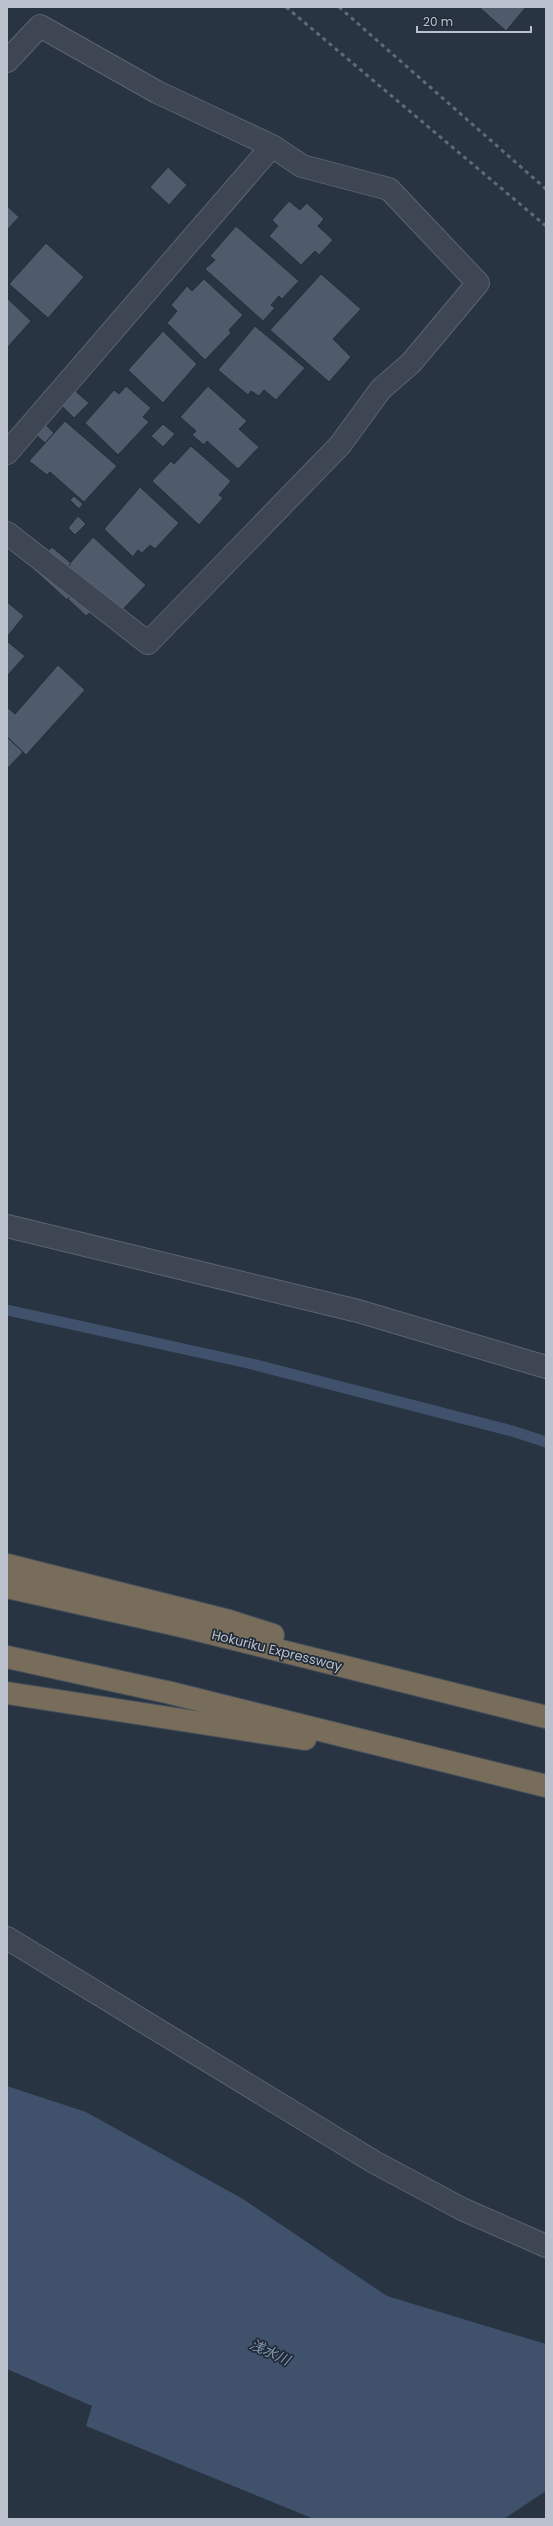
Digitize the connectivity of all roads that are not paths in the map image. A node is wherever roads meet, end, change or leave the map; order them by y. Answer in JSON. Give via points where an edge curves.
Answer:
{"nodes":[{"id":1,"x":7,"y":61,"type":"edge"},
{"id":2,"x":272,"y":146,"type":"junction"},
{"id":3,"x":7,"y":453,"type":"edge"},
{"id":4,"x":7,"y":533,"type":"edge"},
{"id":5,"x":7,"y":1226,"type":"edge"},
{"id":6,"x":546,"y":1366,"type":"edge"},
{"id":7,"x":7,"y":1565,"type":"edge"},
{"id":8,"x":7,"y":1587,"type":"edge"},
{"id":9,"x":7,"y":1657,"type":"edge"},
{"id":10,"x":7,"y":1693,"type":"edge"},
{"id":11,"x":471,"y":1698,"type":"junction"},
{"id":12,"x":546,"y":1717,"type":"edge"},
{"id":13,"x":451,"y":1761,"type":"junction"},
{"id":14,"x":546,"y":1786,"type":"edge"},
{"id":15,"x":7,"y":1938,"type":"edge"},
{"id":16,"x":546,"y":2246,"type":"edge"}],
"edges":[{"from":1,"to":2,"type":"street","via":[[40,26],[157,92]]},
{"from":2,"to":3,"type":"street"},
{"from":2,"to":4,"type":"street","via":[[302,166],[389,189],[478,283],[411,363],[381,389],[340,445],[148,643]]},
{"from":5,"to":6,"type":"street","via":[[358,1311]]},
{"from":7,"to":11,"type":"highway","via":[[229,1621]]},
{"from":8,"to":11,"type":"highway","name":"Hokuriku Expressway","via":[[186,1627]]},
{"from":9,"to":13,"type":"highway","via":[[171,1693]]},
{"from":10,"to":13,"type":"highway"},
{"from":11,"to":12,"type":"highway","name":"Hokuriku Expressway"},
{"from":13,"to":14,"type":"highway"},
{"from":15,"to":16,"type":"street","via":[[374,2162],[462,2209]]}]}
